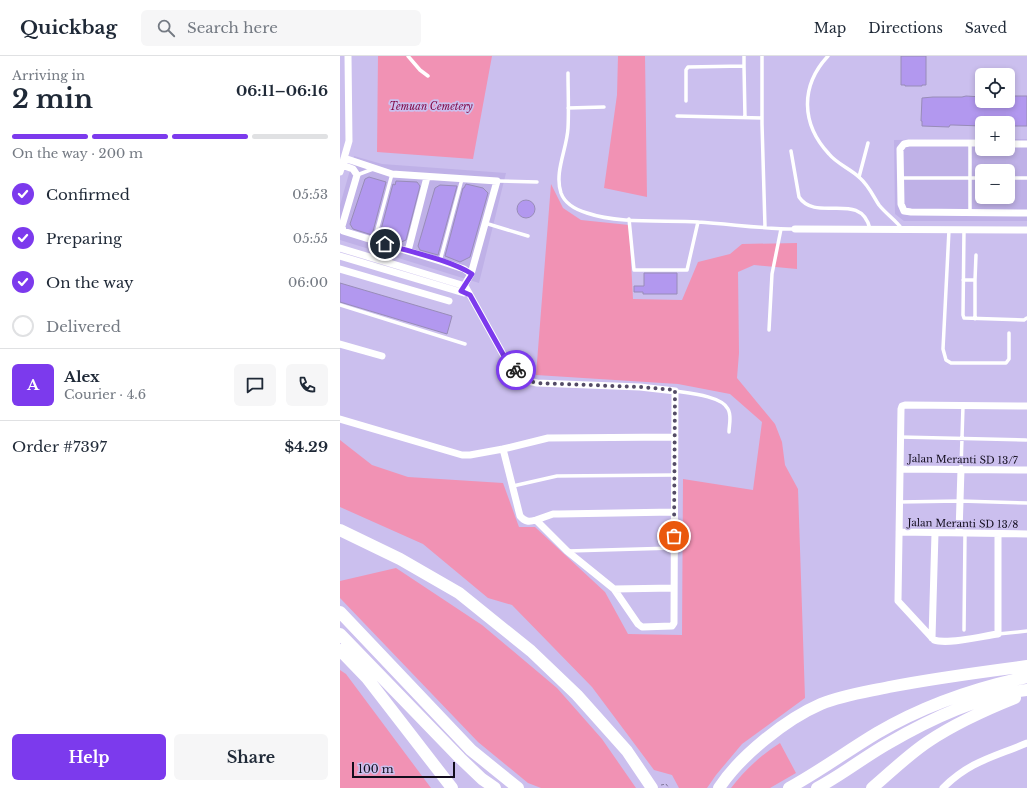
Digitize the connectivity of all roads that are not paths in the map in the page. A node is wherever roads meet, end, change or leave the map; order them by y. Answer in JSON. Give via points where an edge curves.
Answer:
{"nodes":[{"id":1,"x":348,"y":56,"type":"edge"},
{"id":2,"x":408,"y":56,"type":"edge"},
{"id":3,"x":744,"y":56,"type":"edge"},
{"id":4,"x":762,"y":56,"type":"edge"},
{"id":5,"x":828,"y":56,"type":"edge"},
{"id":6,"x":744,"y":66,"type":"junction"},
{"id":7,"x":568,"y":73,"type":"dead end"},
{"id":8,"x":428,"y":76,"type":"dead end"},
{"id":9,"x":686,"y":101,"type":"dead end"},
{"id":10,"x":604,"y":107,"type":"dead end"},
{"id":11,"x":568,"y":108,"type":"junction"},
{"id":12,"x":677,"y":116,"type":"dead end"},
{"id":13,"x":745,"y":118,"type":"junction"},
{"id":14,"x":762,"y":118,"type":"junction"},
{"id":15,"x":868,"y":143,"type":"dead end"},
{"id":16,"x":970,"y":143,"type":"junction"},
{"id":17,"x":975,"y":143,"type":"edge"},
{"id":18,"x":1015,"y":144,"type":"edge"},
{"id":19,"x":1027,"y":144,"type":"edge"},
{"id":20,"x":792,"y":151,"type":"dead end"},
{"id":21,"x":344,"y":158,"type":"junction"},
{"id":22,"x":375,"y":168,"type":"junction"},
{"id":23,"x":341,"y":169,"type":"edge"},
{"id":24,"x":392,"y":174,"type":"junction"},
{"id":25,"x":357,"y":176,"type":"junction"},
{"id":26,"x":427,"y":177,"type":"junction"},
{"id":27,"x":859,"y":177,"type":"junction"},
{"id":28,"x":901,"y":178,"type":"junction"},
{"id":29,"x":970,"y":178,"type":"junction"},
{"id":30,"x":975,"y":178,"type":"edge"},
{"id":31,"x":1015,"y":178,"type":"edge"},
{"id":32,"x":1027,"y":178,"type":"edge"},
{"id":33,"x":462,"y":179,"type":"junction"},
{"id":34,"x":497,"y":181,"type":"junction"},
{"id":35,"x":537,"y":182,"type":"dead end"},
{"id":36,"x":970,"y":212,"type":"junction"},
{"id":37,"x":1027,"y":213,"type":"edge"},
{"id":38,"x":629,"y":220,"type":"junction"},
{"id":39,"x":698,"y":222,"type":"junction"},
{"id":40,"x":485,"y":223,"type":"junction"},
{"id":41,"x":764,"y":228,"type":"junction"},
{"id":42,"x":781,"y":229,"type":"junction"},
{"id":43,"x":795,"y":229,"type":"joint"},
{"id":44,"x":871,"y":230,"type":"junction"},
{"id":45,"x":903,"y":230,"type":"junction"},
{"id":46,"x":948,"y":230,"type":"junction"},
{"id":47,"x":964,"y":230,"type":"junction"},
{"id":48,"x":1027,"y":230,"type":"edge"},
{"id":49,"x":528,"y":236,"type":"dead end"},
{"id":50,"x":374,"y":241,"type":"junction"},
{"id":51,"x":340,"y":248,"type":"edge"},
{"id":52,"x":408,"y":251,"type":"junction"},
{"id":53,"x":976,"y":255,"type":"dead end"},
{"id":54,"x":340,"y":256,"type":"edge"},
{"id":55,"x":440,"y":261,"type":"junction"},
{"id":56,"x":340,"y":269,"type":"edge"},
{"id":57,"x":472,"y":274,"type":"junction"},
{"id":58,"x":963,"y":280,"type":"junction"},
{"id":59,"x":975,"y":280,"type":"junction"},
{"id":60,"x":463,"y":288,"type":"junction"},
{"id":61,"x":449,"y":301,"type":"dead end"},
{"id":62,"x":340,"y":305,"type":"edge"},
{"id":63,"x":1027,"y":318,"type":"edge"},
{"id":64,"x":975,"y":319,"type":"junction"},
{"id":65,"x":769,"y":330,"type":"dead end"},
{"id":66,"x":1009,"y":333,"type":"dead end"},
{"id":67,"x":340,"y":344,"type":"edge"},
{"id":68,"x":465,"y":344,"type":"dead end"},
{"id":69,"x":382,"y":356,"type":"dead end"},
{"id":70,"x":675,"y":390,"type":"junction"},
{"id":71,"x":963,"y":406,"type":"junction"},
{"id":72,"x":1027,"y":406,"type":"edge"},
{"id":73,"x":340,"y":419,"type":"edge"},
{"id":74,"x":729,"y":432,"type":"dead end"},
{"id":75,"x":900,"y":436,"type":"junction"},
{"id":76,"x":675,"y":437,"type":"junction"},
{"id":77,"x":962,"y":437,"type":"junction"},
{"id":78,"x":1026,"y":440,"type":"edge"},
{"id":79,"x":503,"y":449,"type":"junction"},
{"id":80,"x":900,"y":469,"type":"junction"},
{"id":81,"x":961,"y":469,"type":"junction"},
{"id":82,"x":1027,"y":470,"type":"edge"},
{"id":83,"x":674,"y":476,"type":"junction"},
{"id":84,"x":513,"y":486,"type":"junction"},
{"id":85,"x":960,"y":501,"type":"junction"},
{"id":86,"x":899,"y":502,"type":"junction"},
{"id":87,"x":1027,"y":503,"type":"edge"},
{"id":88,"x":674,"y":512,"type":"junction"},
{"id":89,"x":536,"y":520,"type":"junction"},
{"id":90,"x":340,"y":530,"type":"edge"},
{"id":91,"x":899,"y":532,"type":"junction"},
{"id":92,"x":935,"y":533,"type":"junction"},
{"id":93,"x":962,"y":533,"type":"junction"},
{"id":94,"x":998,"y":534,"type":"junction"},
{"id":95,"x":1027,"y":534,"type":"edge"},
{"id":96,"x":674,"y":548,"type":"junction"},
{"id":97,"x":567,"y":551,"type":"junction"},
{"id":98,"x":674,"y":588,"type":"junction"},
{"id":99,"x":614,"y":589,"type":"junction"},
{"id":100,"x":340,"y":612,"type":"edge"},
{"id":101,"x":964,"y":630,"type":"dead end"},
{"id":102,"x":1027,"y":631,"type":"edge"},
{"id":103,"x":340,"y":634,"type":"edge"},
{"id":104,"x":998,"y":634,"type":"junction"},
{"id":105,"x":932,"y":638,"type":"junction"},
{"id":106,"x":340,"y":650,"type":"edge"},
{"id":107,"x":1027,"y":666,"type":"edge"},
{"id":108,"x":1027,"y":676,"type":"edge"},
{"id":109,"x":1027,"y":690,"type":"edge"},
{"id":110,"x":1027,"y":694,"type":"edge"},
{"id":111,"x":1027,"y":743,"type":"edge"},
{"id":112,"x":452,"y":788,"type":"edge"},
{"id":113,"x":495,"y":788,"type":"edge"},
{"id":114,"x":518,"y":788,"type":"edge"},
{"id":115,"x":652,"y":788,"type":"edge"},
{"id":116,"x":719,"y":788,"type":"edge"},
{"id":117,"x":789,"y":788,"type":"edge"},
{"id":118,"x":817,"y":788,"type":"edge"},
{"id":119,"x":872,"y":788,"type":"edge"},
{"id":120,"x":943,"y":788,"type":"edge"}],
"edges":[{"from":1,"to":21,"type":"street","via":[[349,141]]},
{"from":2,"to":8,"type":"lane"},
{"from":3,"to":6,"type":"lane"},
{"from":4,"to":14,"type":"lane"},
{"from":5,"to":27,"type":"lane","via":[[820,64],[809,86],[807,110],[810,123],[829,155]]},
{"from":6,"to":9,"type":"lane","via":[[688,67]]},
{"from":6,"to":13,"type":"lane"},
{"from":7,"to":11,"type":"lane"},
{"from":10,"to":11,"type":"lane"},
{"from":11,"to":38,"type":"lane","via":[[568,128],[560,169],[562,194],[577,210]]},
{"from":12,"to":13,"type":"lane"},
{"from":13,"to":14,"type":"lane"},
{"from":14,"to":41,"type":"lane"},
{"from":15,"to":27,"type":"lane"},
{"from":16,"to":17,"type":"street"},
{"from":16,"to":28,"type":"street","via":[[904,144],[900,149]]},
{"from":16,"to":29,"type":"lane"},
{"from":18,"to":19,"type":"street"},
{"from":20,"to":44,"type":"lane","via":[[802,202],[815,207],[860,211]]},
{"from":21,"to":22,"type":"street"},
{"from":21,"to":23,"type":"street"},
{"from":22,"to":24,"type":"street"},
{"from":22,"to":25,"type":"lane"},
{"from":23,"to":25,"type":"street","via":[[353,169]]},
{"from":24,"to":26,"type":"street"},
{"from":24,"to":50,"type":"lane"},
{"from":25,"to":50,"type":"street","via":[[341,228],[345,232]]},
{"from":26,"to":33,"type":"street"},
{"from":26,"to":52,"type":"street"},
{"from":27,"to":45,"type":"lane","via":[[868,186],[879,205]]},
{"from":28,"to":29,"type":"lane"},
{"from":28,"to":36,"type":"street","via":[[901,204],[904,211]]},
{"from":29,"to":30,"type":"lane"},
{"from":29,"to":36,"type":"lane"},
{"from":31,"to":32,"type":"lane"},
{"from":33,"to":34,"type":"street"},
{"from":33,"to":55,"type":"lane"},
{"from":34,"to":35,"type":"lane"},
{"from":34,"to":40,"type":"street"},
{"from":36,"to":37,"type":"street"},
{"from":38,"to":39,"type":"lane"},
{"from":38,"to":39,"type":"lane","via":[[634,270],[687,270]]},
{"from":39,"to":41,"type":"lane"},
{"from":40,"to":49,"type":"lane"},
{"from":40,"to":57,"type":"street"},
{"from":41,"to":42,"type":"lane"},
{"from":42,"to":43,"type":"lane"},
{"from":42,"to":65,"type":"lane","via":[[772,274]]},
{"from":43,"to":44,"type":"street"},
{"from":44,"to":45,"type":"street"},
{"from":45,"to":46,"type":"street"},
{"from":46,"to":47,"type":"street"},
{"from":46,"to":66,"type":"lane","via":[[943,349],[946,360],[951,363],[1006,364],[1009,358]]},
{"from":47,"to":48,"type":"street"},
{"from":47,"to":58,"type":"lane"},
{"from":50,"to":52,"type":"street"},
{"from":51,"to":60,"type":"street"},
{"from":52,"to":55,"type":"street"},
{"from":53,"to":59,"type":"lane"},
{"from":54,"to":60,"type":"street"},
{"from":55,"to":57,"type":"street"},
{"from":56,"to":61,"type":"street"},
{"from":57,"to":60,"type":"street"},
{"from":58,"to":59,"type":"lane"},
{"from":58,"to":64,"type":"lane","via":[[963,315],[964,318]]},
{"from":59,"to":64,"type":"lane"},
{"from":60,"to":70,"type":"street","via":[[470,295],[504,356],[520,376],[528,381]]},
{"from":62,"to":68,"type":"lane"},
{"from":63,"to":64,"type":"lane"},
{"from":67,"to":69,"type":"street"},
{"from":70,"to":74,"type":"lane","via":[[717,400],[725,405],[730,415]]},
{"from":70,"to":76,"type":"street"},
{"from":71,"to":72,"type":"street"},
{"from":71,"to":75,"type":"street","via":[[902,406]]},
{"from":71,"to":77,"type":"lane"},
{"from":73,"to":79,"type":"street","via":[[462,456]]},
{"from":75,"to":77,"type":"lane"},
{"from":75,"to":80,"type":"street"},
{"from":76,"to":79,"type":"street","via":[[548,438]]},
{"from":76,"to":83,"type":"street"},
{"from":77,"to":78,"type":"lane"},
{"from":77,"to":81,"type":"lane"},
{"from":79,"to":84,"type":"street"},
{"from":80,"to":81,"type":"street","name":"Jalan Meranti SD 13/7"},
{"from":80,"to":86,"type":"street"},
{"from":81,"to":82,"type":"street","name":"Jalan Meranti SD 13/7"},
{"from":81,"to":85,"type":"street"},
{"from":83,"to":84,"type":"lane","via":[[557,476]]},
{"from":83,"to":88,"type":"street"},
{"from":84,"to":89,"type":"street","via":[[520,516],[529,522]]},
{"from":85,"to":86,"type":"lane"},
{"from":85,"to":87,"type":"lane"},
{"from":85,"to":93,"type":"street"},
{"from":86,"to":91,"type":"street"},
{"from":88,"to":89,"type":"street","via":[[553,514]]},
{"from":88,"to":96,"type":"street"},
{"from":89,"to":97,"type":"street"},
{"from":90,"to":115,"type":"highway","via":[[400,559],[459,593],[531,651],[577,695],[626,751]]},
{"from":91,"to":92,"type":"street","name":"Jalan Meranti SD 13/8"},
{"from":91,"to":105,"type":"street","via":[[898,600]]},
{"from":92,"to":93,"type":"street","name":"Jalan Meranti SD 13/8"},
{"from":92,"to":105,"type":"street"},
{"from":93,"to":94,"type":"street","name":"Jalan Meranti SD 13/8"},
{"from":93,"to":101,"type":"lane"},
{"from":94,"to":95,"type":"street","name":"Jalan Meranti SD 13/8"},
{"from":94,"to":104,"type":"street"},
{"from":96,"to":97,"type":"lane"},
{"from":96,"to":98,"type":"street"},
{"from":97,"to":99,"type":"street"},
{"from":98,"to":99,"type":"street"},
{"from":98,"to":99,"type":"street","via":[[673,624],[670,626],[638,624]]},
{"from":100,"to":114,"type":"highway","via":[[471,750]]},
{"from":102,"to":104,"type":"lane"},
{"from":103,"to":113,"type":"highway","via":[[460,758]]},
{"from":104,"to":105,"type":"street","via":[[942,642]]},
{"from":106,"to":112,"type":"highway","via":[[367,678]]},
{"from":107,"to":116,"type":"highway","via":[[911,683],[846,696],[820,705],[758,744]]},
{"from":108,"to":117,"type":"highway","via":[[966,692],[907,718],[877,733]]},
{"from":109,"to":118,"type":"highway","via":[[973,703],[914,729]]},
{"from":110,"to":119,"type":"highway","via":[[957,724],[898,765]]},
{"from":111,"to":120,"type":"street","via":[[973,764]]}]}
